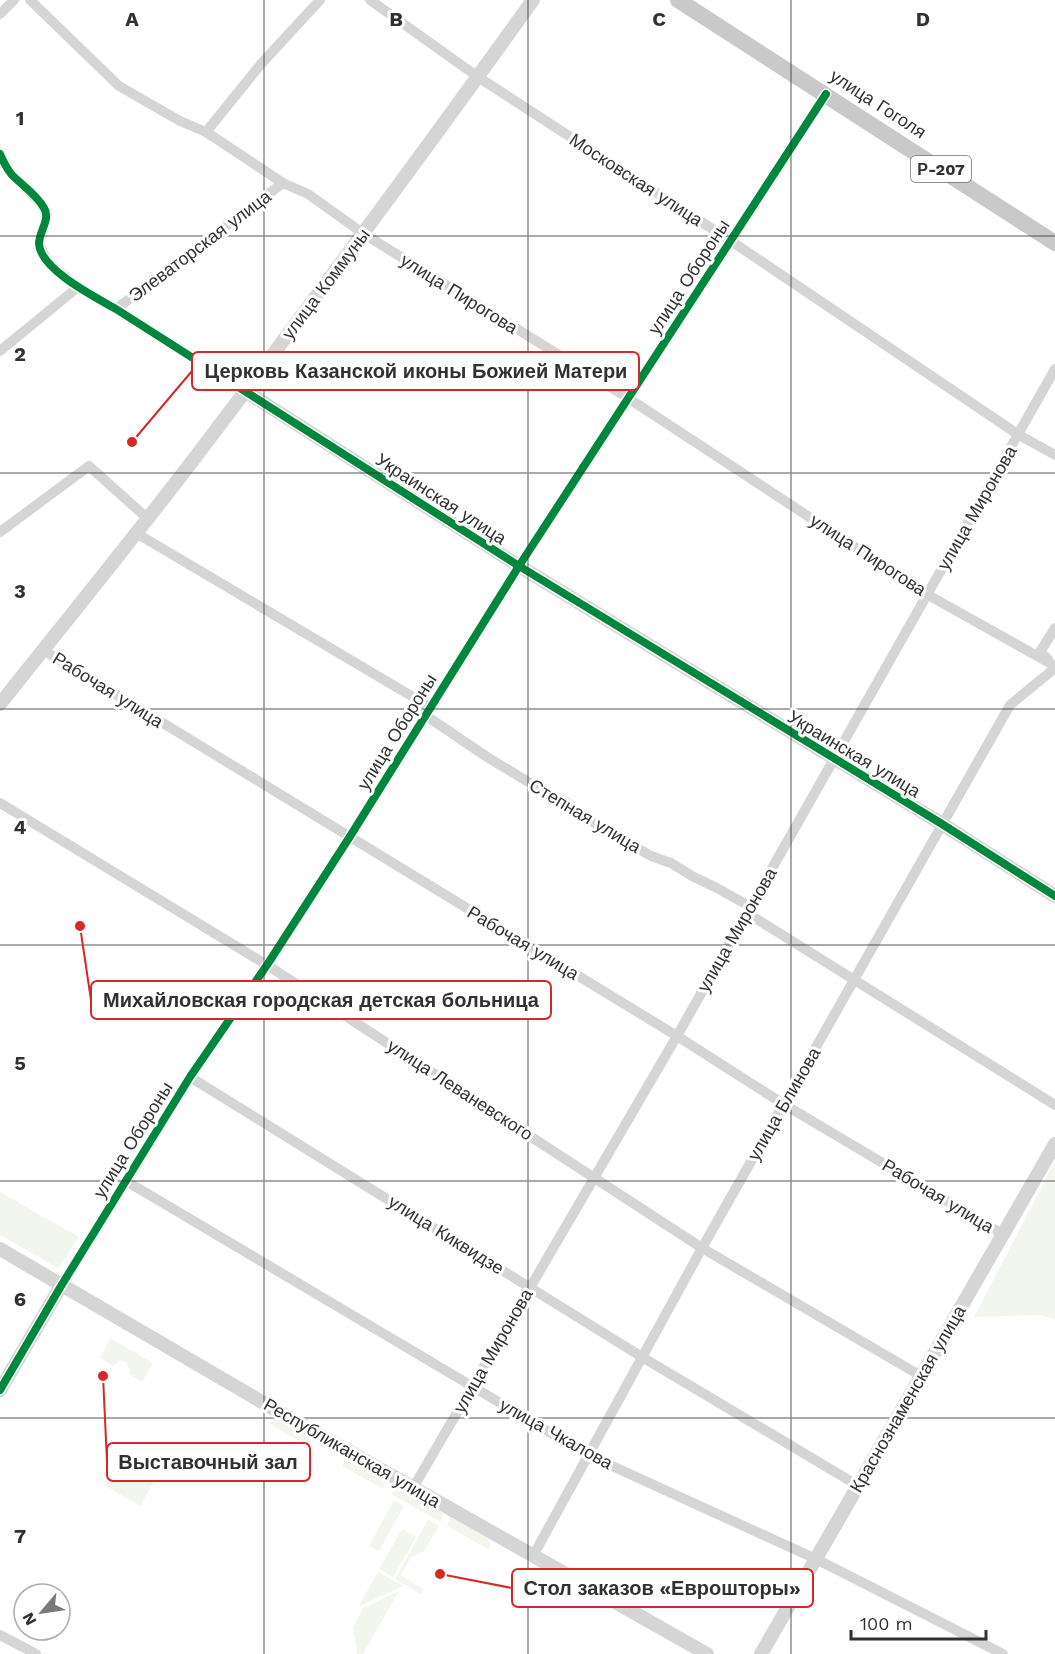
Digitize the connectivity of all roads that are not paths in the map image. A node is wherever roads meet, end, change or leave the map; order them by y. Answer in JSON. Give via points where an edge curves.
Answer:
{"nodes":[{"id":1,"x":14,"y":0,"type":"edge"},
{"id":2,"x":30,"y":0,"type":"edge"},
{"id":3,"x":320,"y":0,"type":"edge"},
{"id":4,"x":370,"y":0,"type":"edge"},
{"id":5,"x":533,"y":0,"type":"edge"},
{"id":6,"x":678,"y":0,"type":"edge"},
{"id":7,"x":0,"y":14,"type":"edge"},
{"id":8,"x":478,"y":77,"type":"junction"},
{"id":9,"x":826,"y":94,"type":"junction"},
{"id":10,"x":206,"y":132,"type":"junction"},
{"id":11,"x":0,"y":154,"type":"edge"},
{"id":12,"x":284,"y":183,"type":"junction"},
{"id":13,"x":364,"y":234,"type":"junction"},
{"id":14,"x":730,"y":241,"type":"junction"},
{"id":15,"x":1055,"y":243,"type":"edge"},
{"id":16,"x":78,"y":286,"type":"junction"},
{"id":17,"x":116,"y":309,"type":"junction"},
{"id":18,"x":0,"y":351,"type":"edge"},
{"id":19,"x":1055,"y":369,"type":"edge"},
{"id":20,"x":245,"y":391,"type":"junction"},
{"id":21,"x":628,"y":398,"type":"junction"},
{"id":22,"x":1019,"y":435,"type":"junction"},
{"id":23,"x":1055,"y":455,"type":"edge"},
{"id":24,"x":148,"y":519,"type":"junction"},
{"id":25,"x":0,"y":532,"type":"edge"},
{"id":26,"x":136,"y":533,"type":"junction"},
{"id":27,"x":519,"y":566,"type":"junction"},
{"id":28,"x":928,"y":595,"type":"junction"},
{"id":29,"x":1055,"y":628,"type":"edge"},
{"id":30,"x":43,"y":650,"type":"junction"},
{"id":31,"x":1055,"y":666,"type":"edge"},
{"id":32,"x":0,"y":704,"type":"edge"},
{"id":33,"x":427,"y":711,"type":"junction"},
{"id":34,"x":835,"y":760,"type":"junction"},
{"id":35,"x":0,"y":803,"type":"edge"},
{"id":36,"x":942,"y":824,"type":"junction"},
{"id":37,"x":349,"y":838,"type":"junction"},
{"id":38,"x":1055,"y":896,"type":"edge"},
{"id":39,"x":749,"y":910,"type":"junction"},
{"id":40,"x":267,"y":965,"type":"junction"},
{"id":41,"x":854,"y":981,"type":"junction"},
{"id":42,"x":677,"y":1036,"type":"junction"},
{"id":43,"x":190,"y":1077,"type":"junction"},
{"id":44,"x":784,"y":1105,"type":"junction"},
{"id":45,"x":1055,"y":1105,"type":"edge"},
{"id":46,"x":1055,"y":1144,"type":"edge"},
{"id":47,"x":593,"y":1177,"type":"junction"},
{"id":48,"x":126,"y":1182,"type":"junction"},
{"id":49,"x":1004,"y":1235,"type":"junction"},
{"id":50,"x":702,"y":1248,"type":"junction"},
{"id":51,"x":0,"y":1249,"type":"edge"},
{"id":52,"x":61,"y":1286,"type":"junction"},
{"id":53,"x":530,"y":1287,"type":"junction"},
{"id":54,"x":642,"y":1357,"type":"junction"},
{"id":55,"x":921,"y":1376,"type":"junction"},
{"id":56,"x":472,"y":1388,"type":"junction"},
{"id":57,"x":0,"y":1390,"type":"edge"},
{"id":58,"x":588,"y":1455,"type":"junction"},
{"id":59,"x":857,"y":1485,"type":"junction"},
{"id":60,"x":412,"y":1488,"type":"junction"},
{"id":61,"x":533,"y":1556,"type":"junction"},
{"id":62,"x":816,"y":1559,"type":"junction"},
{"id":63,"x":0,"y":1635,"type":"edge"},
{"id":64,"x":696,"y":1650,"type":"edge"},
{"id":65,"x":36,"y":1654,"type":"edge"},
{"id":66,"x":707,"y":1654,"type":"edge"},
{"id":67,"x":761,"y":1654,"type":"edge"},
{"id":68,"x":1003,"y":1654,"type":"edge"}],
"edges":[{"from":1,"to":7,"type":"street"},
{"from":2,"to":10,"type":"street","name":"улица Пирогова","via":[[119,86]]},
{"from":3,"to":10,"type":"street"},
{"from":4,"to":8,"type":"street","name":"Московская улица"},
{"from":5,"to":8,"type":"street","name":"улица Коммуны"},
{"from":6,"to":9,"type":"main road","name":"улица Гоголя","number":"Р-207"},
{"from":8,"to":13,"type":"street","name":"улица Коммуны"},
{"from":8,"to":14,"type":"street","name":"Московская улица"},
{"from":9,"to":14,"type":"street","name":"улица Обороны"},
{"from":9,"to":15,"type":"main road","name":"улица Гоголя","number":"Р-207"},
{"from":10,"to":12,"type":"street","name":"улица Пирогова"},
{"from":11,"to":16,"type":"street","name":"Украинская улица","via":[[10,172],[44,206],[47,215],[39,244],[43,254]]},
{"from":12,"to":13,"type":"street","name":"улица Пирогова","via":[[308,194]]},
{"from":12,"to":17,"type":"street","name":"Элеваторская улица"},
{"from":13,"to":20,"type":"street","name":"улица Коммуны"},
{"from":13,"to":21,"type":"street","name":"улица Пирогова"},
{"from":14,"to":21,"type":"street","name":"улица Обороны"},
{"from":14,"to":22,"type":"street","name":"Московская улица"},
{"from":16,"to":17,"type":"street","name":"Украинская улица"},
{"from":16,"to":18,"type":"street"},
{"from":17,"to":20,"type":"street","name":"Украинская улица"},
{"from":19,"to":22,"type":"street","name":"улица Миронова"},
{"from":20,"to":24,"type":"street","name":"улица Коммуны"},
{"from":20,"to":27,"type":"street","name":"Украинская улица"},
{"from":21,"to":27,"type":"street","name":"улица Обороны"},
{"from":21,"to":28,"type":"street","name":"улица Пирогова"},
{"from":22,"to":23,"type":"street","name":"Московская улица"},
{"from":22,"to":28,"type":"street","name":"улица Миронова"},
{"from":24,"to":25,"type":"street","via":[[89,466]]},
{"from":24,"to":26,"type":"street","name":"улица Коммуны"},
{"from":26,"to":30,"type":"street","name":"улица Коммуны"},
{"from":26,"to":33,"type":"street","name":"Степная улица"},
{"from":27,"to":33,"type":"street","name":"улица Обороны"},
{"from":27,"to":34,"type":"street","name":"Украинская улица"},
{"from":28,"to":31,"type":"street","name":"улица Пирогова"},
{"from":28,"to":34,"type":"street","name":"улица Миронова"},
{"from":29,"to":31,"type":"street","via":[[1040,652]]},
{"from":30,"to":32,"type":"street","name":"улица Коммуны"},
{"from":30,"to":37,"type":"street","name":"Рабочая улица"},
{"from":31,"to":36,"type":"street","name":"улица Блинова","via":[[1010,705]]},
{"from":33,"to":37,"type":"street","name":"улица Обороны"},
{"from":33,"to":39,"type":"street","name":"Степная улица","via":[[497,763],[566,802],[589,820],[715,887]]},
{"from":34,"to":36,"type":"street","name":"Украинская улица"},
{"from":34,"to":39,"type":"street","name":"улица Миронова"},
{"from":35,"to":40,"type":"street","name":"улица Леваневского"},
{"from":36,"to":38,"type":"street","name":"Украинская улица"},
{"from":36,"to":41,"type":"street","name":"улица Блинова"},
{"from":37,"to":40,"type":"street","name":"улица Обороны"},
{"from":37,"to":42,"type":"street","name":"Рабочая улица"},
{"from":39,"to":41,"type":"street","name":"Степная улица"},
{"from":39,"to":42,"type":"street","name":"улица Миронова"},
{"from":40,"to":43,"type":"street","name":"улица Обороны"},
{"from":40,"to":47,"type":"street","name":"улица Леваневского"},
{"from":41,"to":44,"type":"street","name":"улица Блинова"},
{"from":41,"to":45,"type":"street","name":"Степная улица"},
{"from":42,"to":44,"type":"street","name":"Рабочая улица"},
{"from":42,"to":47,"type":"street","name":"улица Миронова"},
{"from":43,"to":48,"type":"street","name":"улица Обороны"},
{"from":43,"to":53,"type":"street","name":"улица Киквидзе"},
{"from":44,"to":49,"type":"street","name":"Рабочая улица"},
{"from":44,"to":50,"type":"street","name":"улица Блинова"},
{"from":46,"to":49,"type":"street","name":"Краснознаменская улица"},
{"from":47,"to":50,"type":"street","name":"улица Леваневского"},
{"from":47,"to":53,"type":"street","name":"улица Миронова"},
{"from":48,"to":52,"type":"street","name":"улица Обороны"},
{"from":48,"to":56,"type":"street","name":"улица Чкалова"},
{"from":49,"to":55,"type":"street","name":"Краснознаменская улица"},
{"from":50,"to":54,"type":"street","name":"улица Блинова"},
{"from":50,"to":55,"type":"street","name":"улица Леваневского"},
{"from":51,"to":52,"type":"street","name":"Республиканская улица"},
{"from":52,"to":57,"type":"street","name":"улица Обороны"},
{"from":52,"to":60,"type":"street","name":"Республиканская улица"},
{"from":53,"to":54,"type":"street","name":"улица Киквидзе"},
{"from":53,"to":56,"type":"street","name":"улица Миронова"},
{"from":54,"to":58,"type":"street","name":"улица Блинова"},
{"from":54,"to":59,"type":"street","name":"улица Киквидзе"},
{"from":55,"to":59,"type":"street","name":"Краснознаменская улица"},
{"from":56,"to":58,"type":"street","name":"улица Чкалова"},
{"from":56,"to":60,"type":"street","name":"улица Миронова"},
{"from":58,"to":61,"type":"street","name":"улица Блинова"},
{"from":58,"to":62,"type":"street","name":"улица Чкалова"},
{"from":59,"to":62,"type":"street","name":"Краснознаменская улица"},
{"from":60,"to":61,"type":"street","name":"Республиканская улица"},
{"from":61,"to":64,"type":"street","name":"Республиканская улица"},
{"from":62,"to":67,"type":"street","name":"Краснознаменская улица"},
{"from":62,"to":68,"type":"street","name":"улица Чкалова"},
{"from":63,"to":65,"type":"street"},
{"from":64,"to":66,"type":"street","name":"Республиканская улица"}]}
